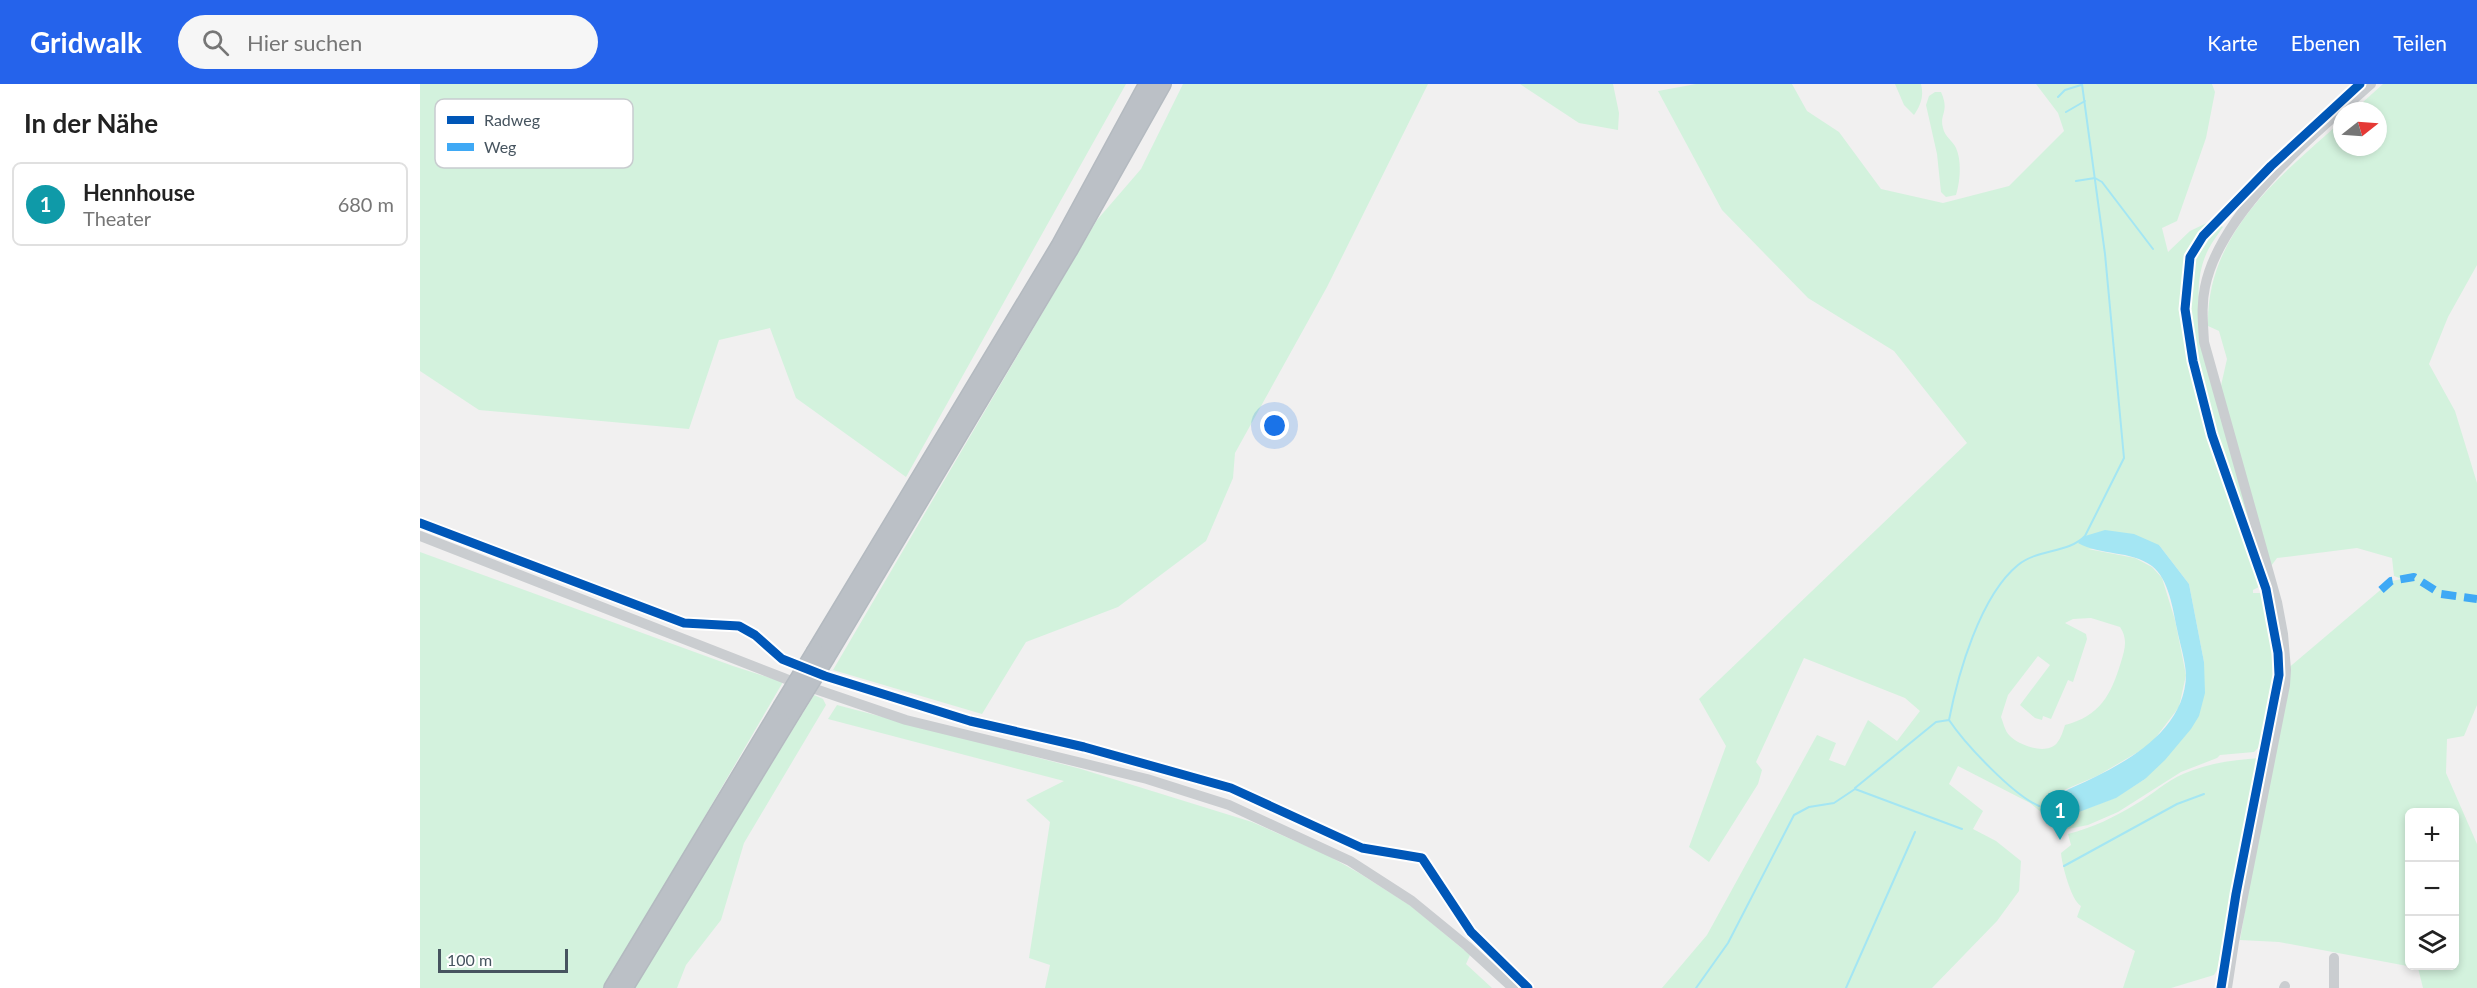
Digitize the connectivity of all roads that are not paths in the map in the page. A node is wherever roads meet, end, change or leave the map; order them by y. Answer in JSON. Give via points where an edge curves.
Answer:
{"nodes":[{"id":1,"x":1146,"y":84,"type":"edge"},
{"id":2,"x":1163,"y":84,"type":"edge"},
{"id":3,"x":2371,"y":84,"type":"edge"},
{"id":4,"x":420,"y":536,"type":"edge"},
{"id":5,"x":821,"y":654,"type":"junction"},
{"id":6,"x":787,"y":709,"type":"junction"},
{"id":7,"x":2334,"y":958,"type":"dead end"},
{"id":8,"x":612,"y":988,"type":"edge"},
{"id":9,"x":625,"y":988,"type":"edge"},
{"id":10,"x":1513,"y":988,"type":"edge"},
{"id":11,"x":2227,"y":988,"type":"edge"},
{"id":12,"x":2334,"y":988,"type":"edge"}],
"edges":[{"from":1,"to":5,"type":"highway","via":[[1059,246]]},
{"from":2,"to":5,"type":"highway","via":[[1069,251]]},
{"from":3,"to":11,"type":"street","via":[[2285,164],[2236,219],[2205,286],[2204,342],[2277,602],[2286,670]]},
{"from":4,"to":10,"type":"street","via":[[786,679],[897,717],[1138,776],[1229,805],[1350,861],[1412,902]]},
{"from":5,"to":6,"type":"highway","bridge":true},
{"from":6,"to":8,"type":"highway"},
{"from":6,"to":9,"type":"highway"},
{"from":7,"to":12,"type":"street"}]}
